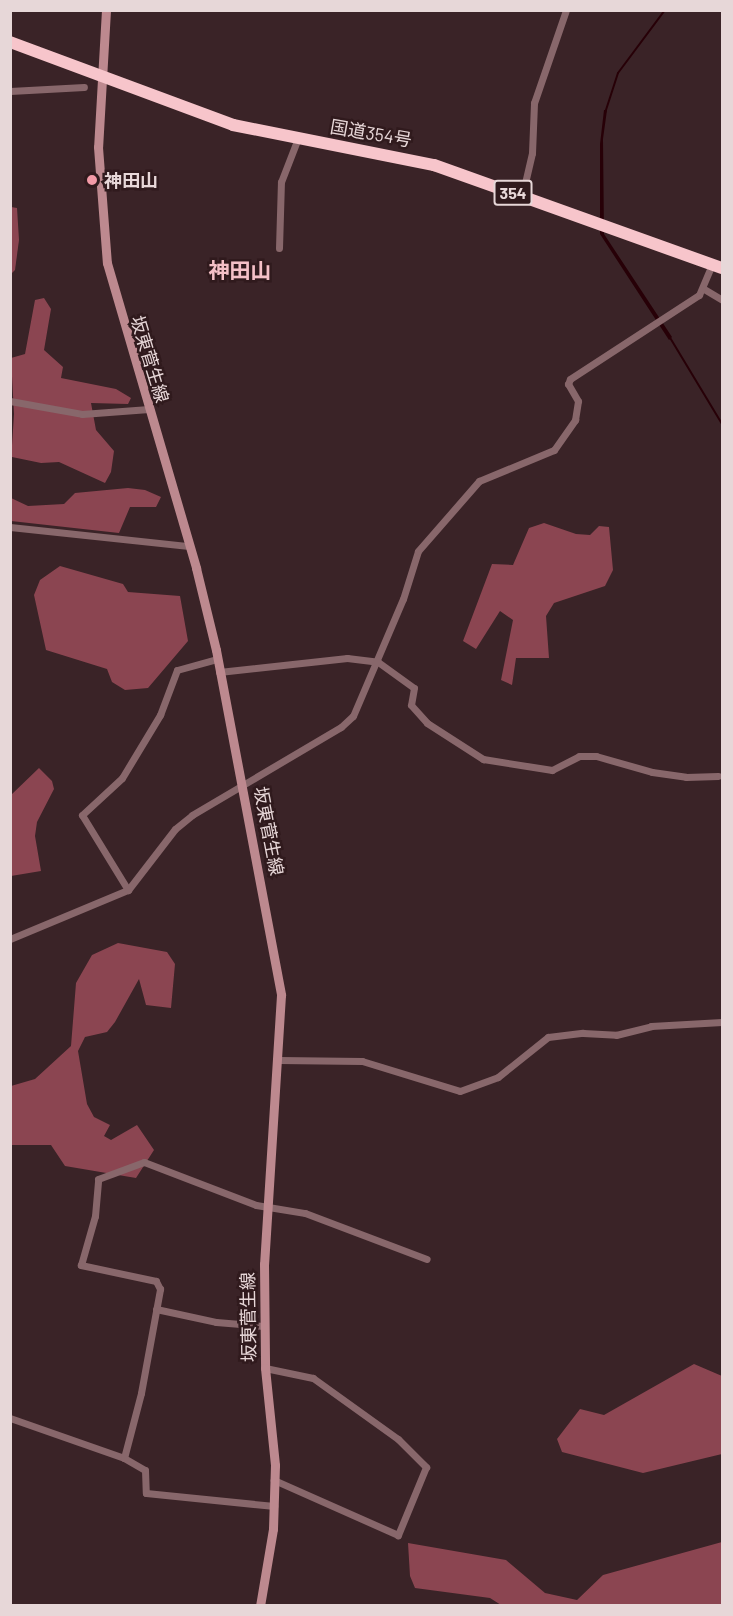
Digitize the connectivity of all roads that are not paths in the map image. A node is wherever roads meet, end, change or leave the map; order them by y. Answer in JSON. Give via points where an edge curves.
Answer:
{"nodes":[{"id":1,"x":106,"y":10,"type":"edge"},
{"id":2,"x":566,"y":10,"type":"edge"},
{"id":3,"x":10,"y":42,"type":"edge"},
{"id":4,"x":101,"y":78,"type":"junction"},
{"id":5,"x":84,"y":87,"type":"dead end"},
{"id":6,"x":10,"y":91,"type":"edge"},
{"id":7,"x":298,"y":138,"type":"junction"},
{"id":8,"x":522,"y":196,"type":"junction"},
{"id":9,"x":279,"y":248,"type":"dead end"},
{"id":10,"x":717,"y":266,"type":"edge"},
{"id":11,"x":704,"y":289,"type":"junction"},
{"id":12,"x":723,"y":300,"type":"edge"},
{"id":13,"x":10,"y":401,"type":"edge"},
{"id":14,"x":149,"y":409,"type":"junction"},
{"id":15,"x":10,"y":527,"type":"edge"},
{"id":16,"x":189,"y":546,"type":"junction"},
{"id":17,"x":217,"y":659,"type":"junction"},
{"id":18,"x":378,"y":662,"type":"junction"},
{"id":19,"x":219,"y":672,"type":"junction"},
{"id":20,"x":718,"y":776,"type":"dead end"},
{"id":21,"x":243,"y":785,"type":"junction"},
{"id":22,"x":128,"y":890,"type":"junction"},
{"id":23,"x":10,"y":939,"type":"edge"},
{"id":24,"x":723,"y":1022,"type":"edge"},
{"id":25,"x":279,"y":1060,"type":"junction"},
{"id":26,"x":268,"y":1207,"type":"junction"},
{"id":27,"x":426,"y":1259,"type":"dead end"},
{"id":28,"x":156,"y":1309,"type":"junction"},
{"id":29,"x":264,"y":1326,"type":"junction"},
{"id":30,"x":265,"y":1368,"type":"junction"},
{"id":31,"x":10,"y":1418,"type":"edge"},
{"id":32,"x":124,"y":1458,"type":"junction"},
{"id":33,"x":274,"y":1480,"type":"junction"},
{"id":34,"x":274,"y":1506,"type":"junction"},
{"id":35,"x":260,"y":1605,"type":"edge"}],
"edges":[{"from":1,"to":4,"type":"main road","name":"坂東菅生線"},
{"from":2,"to":8,"type":"street","via":[[534,103],[532,153]]},
{"from":3,"to":4,"type":"highway","name":"国道354号","number":"354"},
{"from":4,"to":7,"type":"highway","name":"国道354号","number":"354","via":[[233,125]]},
{"from":4,"to":14,"type":"main road","name":"坂東菅生線","via":[[98,166],[104,245],[114,295]]},
{"from":5,"to":6,"type":"street"},
{"from":7,"to":8,"type":"highway","name":"国道354号","number":"354","via":[[414,159]]},
{"from":7,"to":9,"type":"street","via":[[281,182]]},
{"from":8,"to":10,"type":"highway","name":"国道354号","number":"354"},
{"from":10,"to":11,"type":"street"},
{"from":11,"to":12,"type":"street"},
{"from":11,"to":18,"type":"street","via":[[570,379],[568,384],[578,401],[574,420],[554,450],[479,481],[418,551]]},
{"from":13,"to":14,"type":"street","via":[[82,414]]},
{"from":14,"to":16,"type":"main road","name":"坂東菅生線"},
{"from":15,"to":16,"type":"street"},
{"from":16,"to":17,"type":"main road","name":"坂東菅生線"},
{"from":17,"to":19,"type":"main road","name":"坂東菅生線"},
{"from":17,"to":22,"type":"street","via":[[177,670],[160,715],[122,778],[82,815]]},
{"from":18,"to":19,"type":"street","via":[[347,658]]},
{"from":18,"to":20,"type":"street","via":[[414,688],[411,705],[428,723],[483,759],[552,770],[579,756],[596,756],[652,772]]},
{"from":18,"to":21,"type":"street","via":[[360,706],[341,727]]},
{"from":19,"to":21,"type":"main road","name":"坂東菅生線"},
{"from":21,"to":22,"type":"street","via":[[176,829]]},
{"from":21,"to":25,"type":"main road","name":"坂東菅生線","via":[[281,995]]},
{"from":22,"to":23,"type":"street"},
{"from":24,"to":25,"type":"street","via":[[651,1026],[616,1035],[548,1037],[498,1077],[460,1091],[362,1060]]},
{"from":25,"to":26,"type":"main road","name":"坂東菅生線"},
{"from":26,"to":27,"type":"street","via":[[305,1213]]},
{"from":26,"to":28,"type":"street","via":[[144,1162],[98,1179],[95,1216],[81,1265],[156,1281],[160,1289]]},
{"from":26,"to":29,"type":"main road","name":"坂東菅生線"},
{"from":28,"to":29,"type":"street","via":[[216,1322]]},
{"from":28,"to":32,"type":"street"},
{"from":29,"to":30,"type":"main road","name":"坂東菅生線"},
{"from":30,"to":33,"type":"main road","name":"坂東菅生線"},
{"from":30,"to":33,"type":"street","via":[[314,1378],[398,1439],[426,1467],[398,1535]]},
{"from":31,"to":32,"type":"street"},
{"from":32,"to":34,"type":"street","via":[[145,1470],[146,1493]]},
{"from":33,"to":34,"type":"main road","name":"坂東菅生線"},
{"from":34,"to":35,"type":"main road","name":"坂東菅生線"}]}
